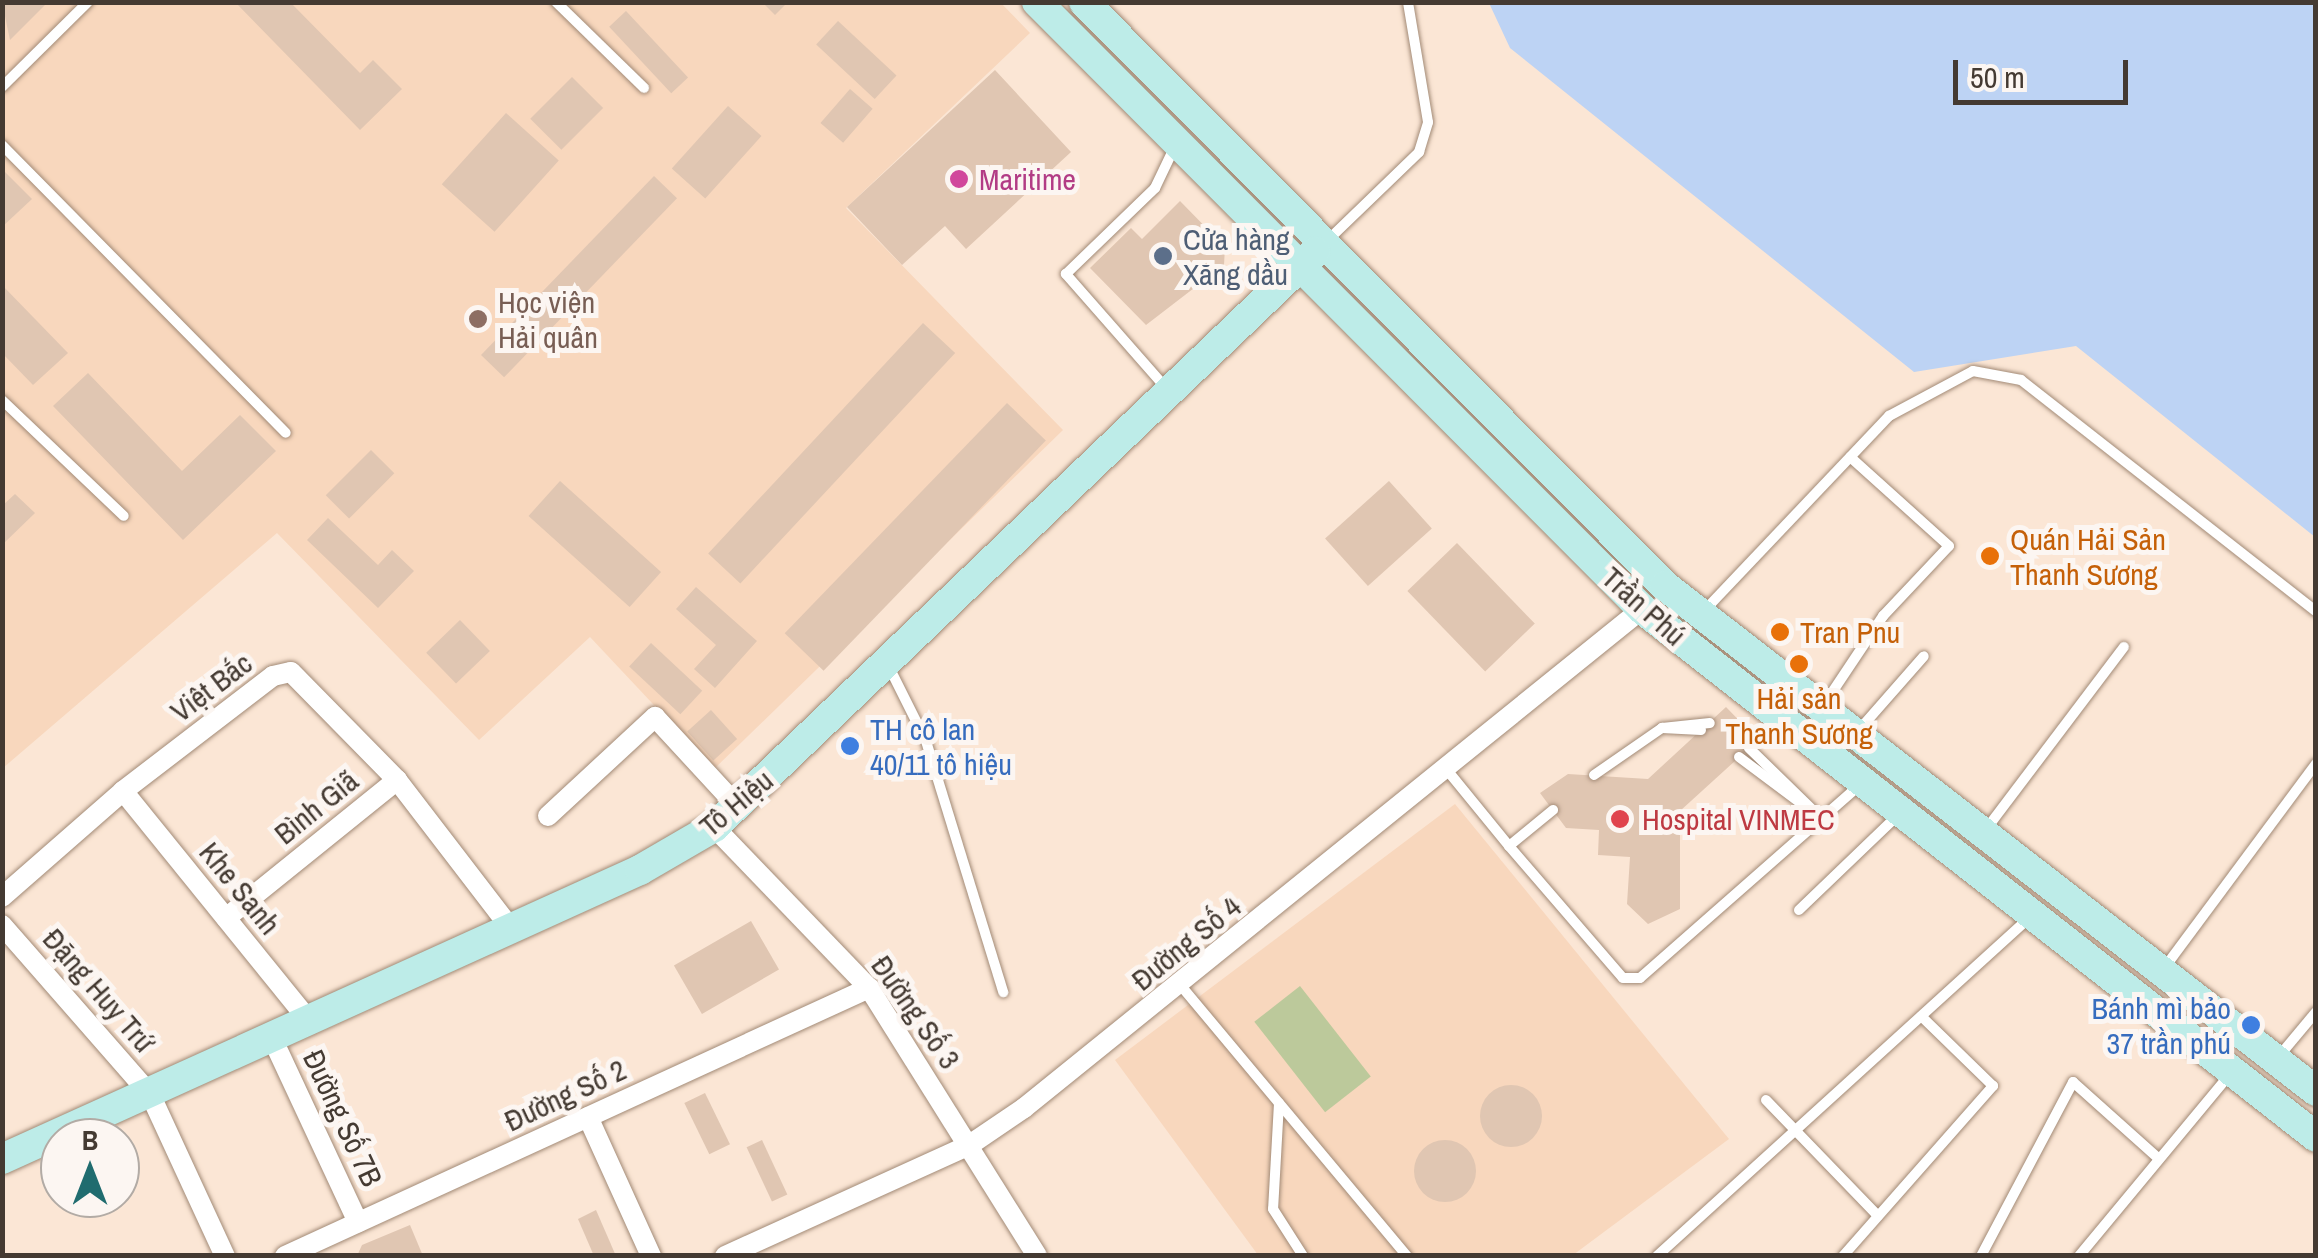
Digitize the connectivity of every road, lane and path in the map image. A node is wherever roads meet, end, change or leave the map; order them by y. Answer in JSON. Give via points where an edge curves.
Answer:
{"nodes":[{"id":1,"x":88,"y":2,"type":"edge"},
{"id":2,"x":556,"y":2,"type":"edge"},
{"id":3,"x":1037,"y":2,"type":"edge"},
{"id":4,"x":1084,"y":2,"type":"edge"},
{"id":5,"x":1408,"y":2,"type":"edge"},
{"id":6,"x":2,"y":86,"type":"edge"},
{"id":7,"x":644,"y":88,"type":"dead end"},
{"id":8,"x":1177,"y":141,"type":"junction"},
{"id":9,"x":2,"y":145,"type":"edge"},
{"id":10,"x":1328,"y":240,"type":"junction"},
{"id":11,"x":1302,"y":264,"type":"junction"},
{"id":12,"x":1168,"y":391,"type":"junction"},
{"id":13,"x":2,"y":400,"type":"edge"},
{"id":14,"x":286,"y":433,"type":"dead end"},
{"id":15,"x":1850,"y":457,"type":"junction"},
{"id":16,"x":124,"y":516,"type":"dead end"},
{"id":17,"x":1665,"y":586,"type":"junction"},
{"id":18,"x":1642,"y":609,"type":"junction"},
{"id":19,"x":2316,"y":611,"type":"edge"},
{"id":20,"x":1701,"y":614,"type":"junction"},
{"id":21,"x":2124,"y":647,"type":"dead end"},
{"id":22,"x":1924,"y":656,"type":"dead end"},
{"id":23,"x":888,"y":664,"type":"junction"},
{"id":24,"x":1821,"y":708,"type":"junction"},
{"id":25,"x":1705,"y":726,"type":"dead end"},
{"id":26,"x":1855,"y":734,"type":"junction"},
{"id":27,"x":1749,"y":748,"type":"dead end"},
{"id":28,"x":1739,"y":757,"type":"dead end"},
{"id":29,"x":2316,"y":764,"type":"edge"},
{"id":30,"x":1446,"y":770,"type":"junction"},
{"id":31,"x":1594,"y":775,"type":"dead end"},
{"id":32,"x":397,"y":780,"type":"junction"},
{"id":33,"x":1861,"y":784,"type":"junction"},
{"id":34,"x":124,"y":792,"type":"junction"},
{"id":35,"x":1552,"y":810,"type":"dead end"},
{"id":36,"x":1899,"y":814,"type":"junction"},
{"id":37,"x":548,"y":816,"type":"dead end"},
{"id":38,"x":725,"y":817,"type":"junction"},
{"id":39,"x":1822,"y":819,"type":"junction"},
{"id":40,"x":1983,"y":833,"type":"junction"},
{"id":41,"x":1509,"y":846,"type":"junction"},
{"id":42,"x":2,"y":897,"type":"edge"},
{"id":43,"x":1799,"y":910,"type":"dead end"},
{"id":44,"x":226,"y":918,"type":"junction"},
{"id":45,"x":2030,"y":918,"type":"junction"},
{"id":46,"x":2,"y":924,"type":"edge"},
{"id":47,"x":510,"y":927,"type":"junction"},
{"id":48,"x":2162,"y":972,"type":"junction"},
{"id":49,"x":1182,"y":987,"type":"junction"},
{"id":50,"x":869,"y":988,"type":"junction"},
{"id":51,"x":1003,"y":992,"type":"dead end"},
{"id":52,"x":2316,"y":1012,"type":"edge"},
{"id":53,"x":1922,"y":1016,"type":"junction"},
{"id":54,"x":311,"y":1023,"type":"junction"},
{"id":55,"x":273,"y":1040,"type":"junction"},
{"id":56,"x":2276,"y":1060,"type":"junction"},
{"id":57,"x":2231,"y":1072,"type":"junction"},
{"id":58,"x":2316,"y":1091,"type":"edge"},
{"id":59,"x":150,"y":1094,"type":"junction"},
{"id":60,"x":1766,"y":1100,"type":"dead end"},
{"id":61,"x":1279,"y":1102,"type":"junction"},
{"id":62,"x":588,"y":1117,"type":"junction"},
{"id":63,"x":1796,"y":1131,"type":"junction"},
{"id":64,"x":2316,"y":1137,"type":"edge"},
{"id":65,"x":968,"y":1146,"type":"junction"},
{"id":66,"x":2158,"y":1158,"type":"junction"},
{"id":67,"x":2,"y":1159,"type":"edge"},
{"id":68,"x":1878,"y":1216,"type":"junction"},
{"id":69,"x":358,"y":1222,"type":"junction"},
{"id":70,"x":321,"y":1248,"type":"edge"},
{"id":71,"x":225,"y":1256,"type":"edge"},
{"id":72,"x":286,"y":1256,"type":"edge"},
{"id":73,"x":651,"y":1256,"type":"edge"},
{"id":74,"x":725,"y":1256,"type":"edge"},
{"id":75,"x":1037,"y":1256,"type":"edge"},
{"id":76,"x":1303,"y":1256,"type":"edge"},
{"id":77,"x":1406,"y":1256,"type":"edge"},
{"id":78,"x":1656,"y":1256,"type":"edge"},
{"id":79,"x":1843,"y":1256,"type":"edge"},
{"id":80,"x":1981,"y":1256,"type":"edge"},
{"id":81,"x":2079,"y":1256,"type":"edge"}],
"edges":[{"from":1,"to":6,"type":"lane"},
{"from":2,"to":7,"type":"lane"},
{"from":3,"to":8,"type":"main road","name":"Trần Phú"},
{"from":4,"to":10,"type":"main road","name":"Trần Phú"},
{"from":5,"to":10,"type":"lane","via":[[1428,122],[1419,152]]},
{"from":8,"to":11,"type":"main road","name":"Trần Phú"},
{"from":8,"to":12,"type":"lane","via":[[1154,188],[1066,274]]},
{"from":9,"to":14,"type":"lane"},
{"from":10,"to":11,"type":"main road","name":"Tô Hiệu"},
{"from":10,"to":17,"type":"main road","name":"Trần Phú"},
{"from":11,"to":12,"type":"main road","name":"Tô Hiệu"},
{"from":11,"to":18,"type":"main road","name":"Trần Phú"},
{"from":12,"to":23,"type":"main road","name":"Tô Hiệu"},
{"from":13,"to":16,"type":"lane"},
{"from":15,"to":19,"type":"lane","via":[[1914,398],[1973,371],[1998,371]]},
{"from":15,"to":20,"type":"lane"},
{"from":15,"to":24,"type":"lane","via":[[1949,546],[1883,616],[1858,667]]},
{"from":17,"to":18,"type":"main road"},
{"from":17,"to":20,"type":"main road","name":"Trần Phú"},
{"from":18,"to":30,"type":"street","name":"Đường Số 4"},
{"from":18,"to":33,"type":"main road","name":"Trần Phú"},
{"from":20,"to":24,"type":"main road","name":"Trần Phú"},
{"from":21,"to":40,"type":"lane"},
{"from":22,"to":26,"type":"lane"},
{"from":23,"to":38,"type":"main road","name":"Tô Hiệu"},
{"from":23,"to":51,"type":"lane","via":[[926,742]]},
{"from":24,"to":26,"type":"main road","name":"Trần Phú"},
{"from":25,"to":31,"type":"lane","via":[[1662,728]]},
{"from":26,"to":40,"type":"main road","name":"Trần Phú"},
{"from":27,"to":39,"type":"lane"},
{"from":28,"to":39,"type":"lane"},
{"from":29,"to":48,"type":"lane"},
{"from":30,"to":41,"type":"lane"},
{"from":30,"to":49,"type":"street","name":"Đường Số 4"},
{"from":32,"to":34,"type":"street","name":"Việt Bắc","via":[[291,672],[272,676]]},
{"from":32,"to":44,"type":"street","name":"Bình Giã"},
{"from":32,"to":47,"type":"street","name":"Việt Bắc"},
{"from":33,"to":36,"type":"main road","name":"Trần Phú"},
{"from":33,"to":39,"type":"lane"},
{"from":34,"to":42,"type":"street","name":"Việt Bắc"},
{"from":34,"to":44,"type":"street","name":"Khe Sanh"},
{"from":35,"to":41,"type":"lane"},
{"from":36,"to":43,"type":"lane"},
{"from":36,"to":45,"type":"main road","name":"Trần Phú"},
{"from":37,"to":38,"type":"street","name":"Đường Số 3","via":[[655,717]]},
{"from":38,"to":47,"type":"main road","name":"Tô Hiệu"},
{"from":38,"to":50,"type":"street","name":"Đường Số 3"},
{"from":39,"to":41,"type":"lane","via":[[1640,978],[1622,978]]},
{"from":40,"to":48,"type":"main road","name":"Trần Phú"},
{"from":44,"to":54,"type":"street","name":"Khe Sanh"},
{"from":45,"to":53,"type":"lane"},
{"from":45,"to":57,"type":"main road","name":"Trần Phú"},
{"from":46,"to":59,"type":"street","name":"Đặng Huy Trứ"},
{"from":47,"to":54,"type":"main road","name":"Tô Hiệu"},
{"from":48,"to":56,"type":"main road","name":"Trần Phú"},
{"from":49,"to":61,"type":"lane"},
{"from":49,"to":65,"type":"street","name":"Đường Số 4"},
{"from":50,"to":62,"type":"street","name":"Đường Số 2"},
{"from":50,"to":65,"type":"street","name":"Đường Số 3"},
{"from":52,"to":56,"type":"lane"},
{"from":53,"to":63,"type":"lane"},
{"from":53,"to":68,"type":"lane","via":[[1993,1086]]},
{"from":54,"to":55,"type":"main road","name":"Tô Hiệu"},
{"from":55,"to":59,"type":"main road","name":"Tô Hiệu"},
{"from":55,"to":69,"type":"street","name":"Đường Số 7B"},
{"from":56,"to":58,"type":"main road","name":"Trần Phú"},
{"from":57,"to":64,"type":"main road","name":"Trần Phú"},
{"from":57,"to":66,"type":"lane"},
{"from":59,"to":67,"type":"main road","name":"Tô Hiệu"},
{"from":59,"to":71,"type":"street","name":"Đặng Huy Trứ"},
{"from":60,"to":63,"type":"lane"},
{"from":61,"to":76,"type":"lane","via":[[1273,1209]]},
{"from":61,"to":77,"type":"lane"},
{"from":62,"to":69,"type":"street","name":"Đường Số 2"},
{"from":62,"to":73,"type":"street"},
{"from":63,"to":68,"type":"lane"},
{"from":63,"to":78,"type":"lane"},
{"from":65,"to":74,"type":"street","name":"Đường Số 4"},
{"from":65,"to":75,"type":"street","name":"Đường Số 3"},
{"from":66,"to":80,"type":"lane","via":[[2073,1082]]},
{"from":66,"to":81,"type":"lane"},
{"from":68,"to":79,"type":"lane"},
{"from":69,"to":70,"type":"street","name":"Đường Số 2"},
{"from":70,"to":72,"type":"street","name":"Đường Số 2"}]}
